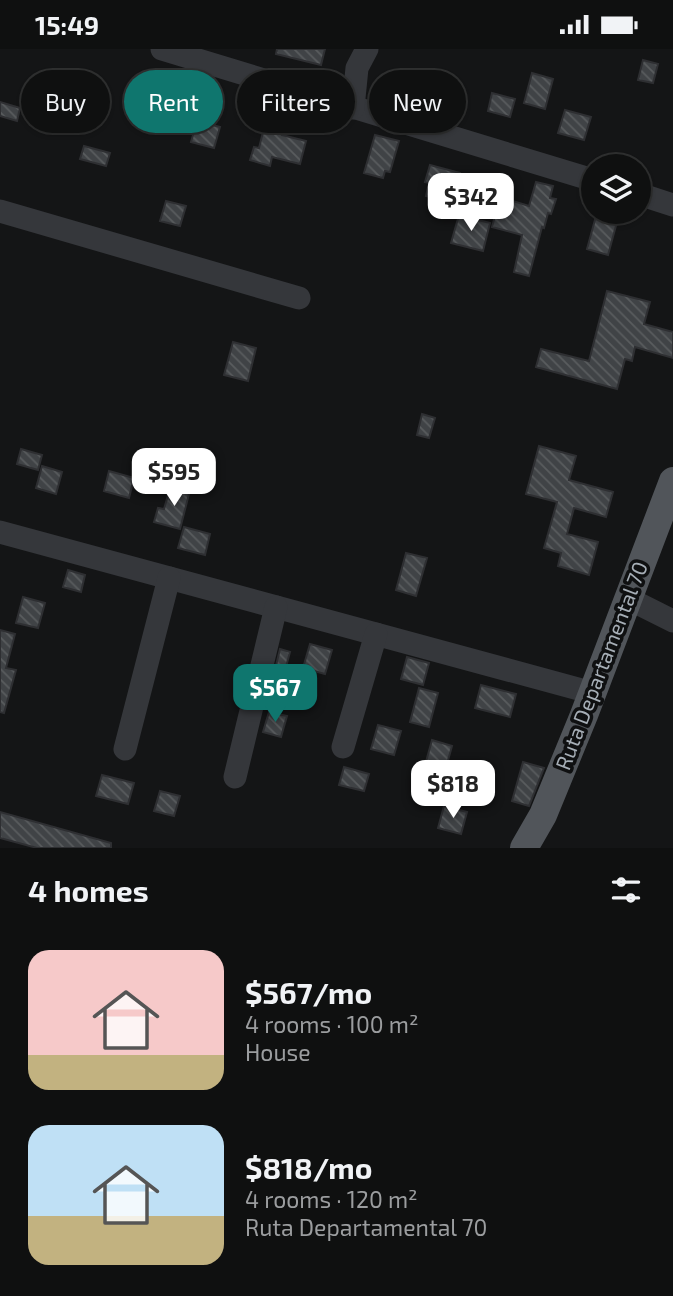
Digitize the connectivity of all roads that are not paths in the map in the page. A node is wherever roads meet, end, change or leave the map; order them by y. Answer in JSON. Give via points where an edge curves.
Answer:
{"nodes":[{"id":1,"x":162,"y":49,"type":"edge"},
{"id":2,"x":367,"y":49,"type":"edge"},
{"id":3,"x":237,"y":72,"type":"edge"},
{"id":4,"x":355,"y":88,"type":"edge"},
{"id":5,"x":355,"y":109,"type":"edge"},
{"id":6,"x":581,"y":176,"type":"edge"},
{"id":7,"x":651,"y":198,"type":"edge"},
{"id":8,"x":673,"y":205,"type":"edge"},
{"id":9,"x":0,"y":211,"type":"edge"},
{"id":10,"x":299,"y":298,"type":"dead end"},
{"id":11,"x":670,"y":500,"type":"edge"},
{"id":12,"x":0,"y":532,"type":"edge"},
{"id":13,"x":169,"y":578,"type":"junction"},
{"id":14,"x":628,"y":599,"type":"junction"},
{"id":15,"x":276,"y":607,"type":"junction"},
{"id":16,"x":673,"y":621,"type":"edge"},
{"id":17,"x":376,"y":634,"type":"junction"},
{"id":18,"x":593,"y":693,"type":"junction"},
{"id":19,"x":343,"y":747,"type":"dead end"},
{"id":20,"x":125,"y":749,"type":"dead end"},
{"id":21,"x":235,"y":777,"type":"dead end"},
{"id":22,"x":524,"y":848,"type":"edge"}],
"edges":[{"from":1,"to":3,"type":"street"},
{"from":2,"to":4,"type":"street","via":[[357,68]]},
{"from":5,"to":6,"type":"street"},
{"from":7,"to":8,"type":"street"},
{"from":9,"to":10,"type":"street"},
{"from":11,"to":14,"type":"main road","name":"Ruta Departamental 70"},
{"from":12,"to":13,"type":"street"},
{"from":13,"to":15,"type":"street"},
{"from":13,"to":20,"type":"street"},
{"from":14,"to":16,"type":"street"},
{"from":14,"to":18,"type":"main road","name":"Ruta Departamental 70"},
{"from":15,"to":17,"type":"street"},
{"from":15,"to":21,"type":"street"},
{"from":17,"to":18,"type":"street"},
{"from":17,"to":19,"type":"street"},
{"from":18,"to":22,"type":"main road","name":"Ruta Departamental 70","via":[[543,815]]}]}
